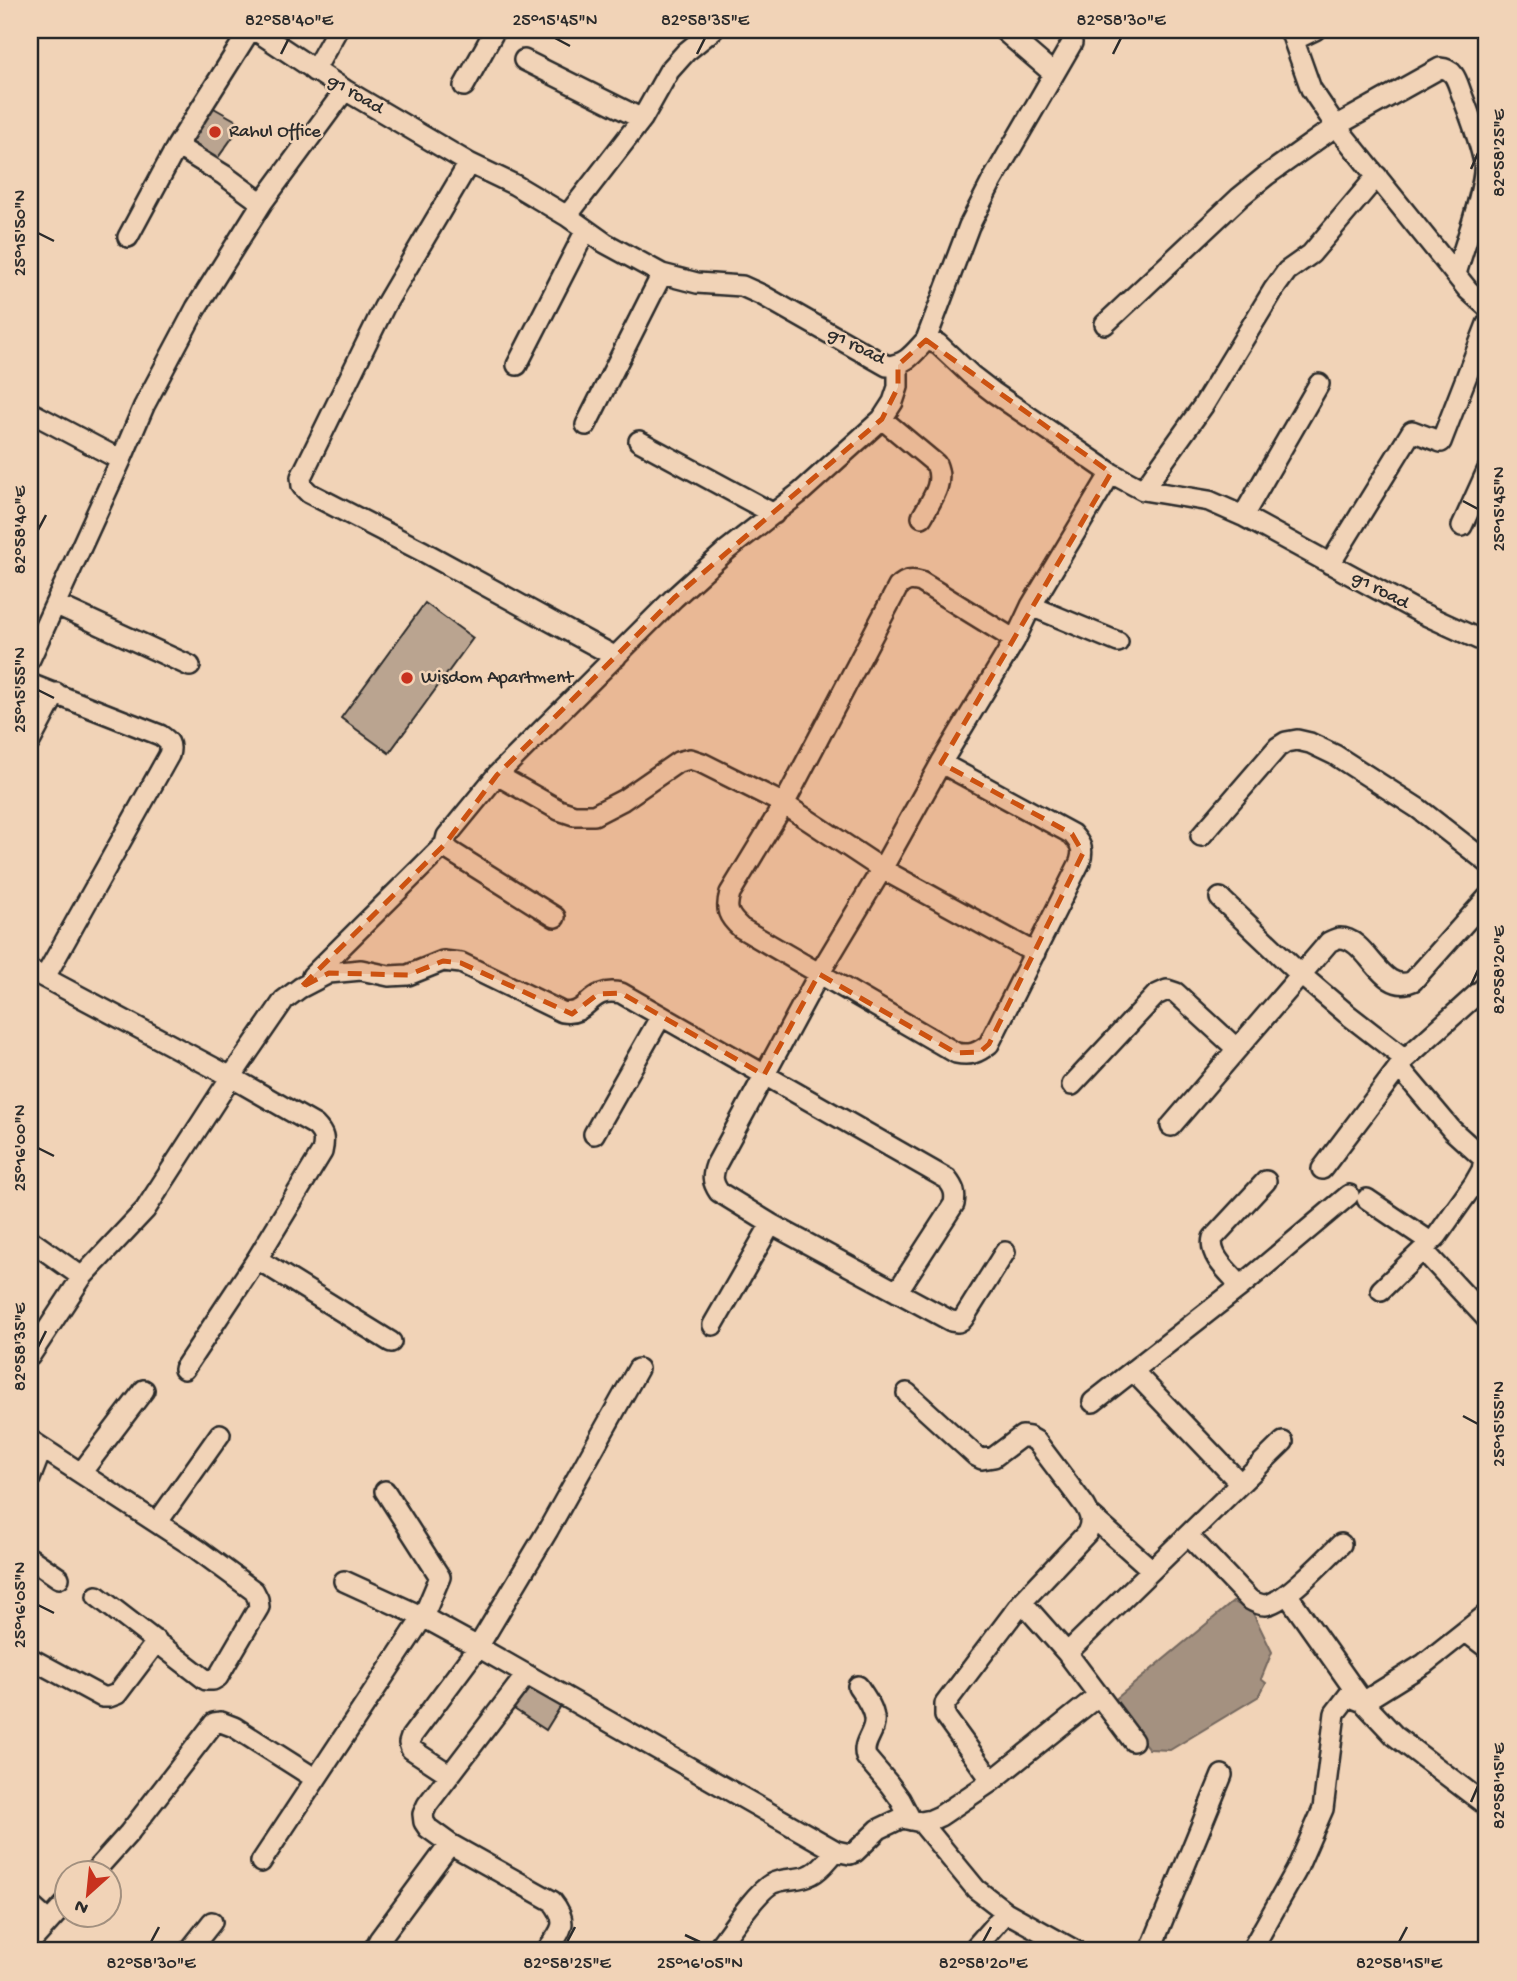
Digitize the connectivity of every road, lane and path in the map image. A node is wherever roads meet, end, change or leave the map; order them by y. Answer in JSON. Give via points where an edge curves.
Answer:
{"nodes":[{"id":1,"x":253,"y":30,"type":"edge"},
{"id":2,"x":338,"y":30,"type":"edge"},
{"id":3,"x":495,"y":30,"type":"edge"},
{"id":4,"x":713,"y":30,"type":"edge"},
{"id":5,"x":1003,"y":30,"type":"edge"},
{"id":6,"x":1315,"y":30,"type":"edge"},
{"id":7,"x":1292,"y":35,"type":"edge"},
{"id":8,"x":1072,"y":43,"type":"dead end"},
{"id":9,"x":524,"y":60,"type":"dead end"},
{"id":10,"x":314,"y":71,"type":"junction"},
{"id":11,"x":1054,"y":74,"type":"junction"},
{"id":12,"x":464,"y":86,"type":"dead end"},
{"id":13,"x":345,"y":90,"type":"junction"},
{"id":14,"x":642,"y":119,"type":"junction"},
{"id":15,"x":1336,"y":126,"type":"junction"},
{"id":16,"x":177,"y":146,"type":"junction"},
{"id":17,"x":469,"y":163,"type":"junction"},
{"id":18,"x":1377,"y":176,"type":"junction"},
{"id":19,"x":262,"y":203,"type":"junction"},
{"id":20,"x":568,"y":216,"type":"junction"},
{"id":21,"x":586,"y":230,"type":"junction"},
{"id":22,"x":128,"y":237,"type":"dead end"},
{"id":23,"x":662,"y":274,"type":"junction"},
{"id":24,"x":1456,"y":274,"type":"junction"},
{"id":25,"x":1487,"y":307,"type":"edge"},
{"id":26,"x":1105,"y":324,"type":"dead end"},
{"id":27,"x":1487,"y":324,"type":"edge"},
{"id":28,"x":926,"y":340,"type":"junction"},
{"id":29,"x":517,"y":365,"type":"dead end"},
{"id":30,"x":898,"y":365,"type":"junction"},
{"id":31,"x":1319,"y":384,"type":"dead end"},
{"id":32,"x":30,"y":412,"type":"edge"},
{"id":33,"x":882,"y":419,"type":"junction"},
{"id":34,"x":586,"y":425,"type":"dead end"},
{"id":35,"x":639,"y":441,"type":"dead end"},
{"id":36,"x":121,"y":460,"type":"junction"},
{"id":37,"x":1487,"y":471,"type":"edge"},
{"id":38,"x":1111,"y":473,"type":"junction"},
{"id":39,"x":1143,"y":490,"type":"junction"},
{"id":40,"x":774,"y":514,"type":"junction"},
{"id":41,"x":1243,"y":516,"type":"junction"},
{"id":42,"x":922,"y":517,"type":"dead end"},
{"id":43,"x":1462,"y":526,"type":"dead end"},
{"id":44,"x":1330,"y":564,"type":"junction"},
{"id":45,"x":55,"y":604,"type":"junction"},
{"id":46,"x":1031,"y":606,"type":"junction"},
{"id":47,"x":1015,"y":640,"type":"junction"},
{"id":48,"x":1118,"y":642,"type":"dead end"},
{"id":49,"x":1487,"y":643,"type":"edge"},
{"id":50,"x":616,"y":657,"type":"junction"},
{"id":51,"x":30,"y":659,"type":"edge"},
{"id":52,"x":190,"y":666,"type":"dead end"},
{"id":53,"x":30,"y":684,"type":"edge"},
{"id":54,"x":56,"y":693,"type":"junction"},
{"id":55,"x":30,"y":742,"type":"edge"},
{"id":56,"x":941,"y":763,"type":"junction"},
{"id":57,"x":497,"y":775,"type":"junction"},
{"id":58,"x":784,"y":804,"type":"junction"},
{"id":59,"x":1200,"y":836,"type":"dead end"},
{"id":60,"x":445,"y":844,"type":"junction"},
{"id":61,"x":1487,"y":862,"type":"edge"},
{"id":62,"x":882,"y":869,"type":"junction"},
{"id":63,"x":1220,"y":898,"type":"dead end"},
{"id":64,"x":1487,"y":898,"type":"edge"},
{"id":65,"x":555,"y":917,"type":"dead end"},
{"id":66,"x":1035,"y":953,"type":"junction"},
{"id":67,"x":38,"y":973,"type":"edge"},
{"id":68,"x":819,"y":974,"type":"junction"},
{"id":69,"x":1300,"y":974,"type":"junction"},
{"id":70,"x":1487,"y":985,"type":"edge"},
{"id":71,"x":300,"y":988,"type":"junction"},
{"id":72,"x":661,"y":1016,"type":"junction"},
{"id":73,"x":1237,"y":1049,"type":"junction"},
{"id":74,"x":1402,"y":1063,"type":"junction"},
{"id":75,"x":764,"y":1075,"type":"junction"},
{"id":76,"x":231,"y":1077,"type":"junction"},
{"id":77,"x":1072,"y":1085,"type":"dead end"},
{"id":78,"x":1171,"y":1126,"type":"dead end"},
{"id":79,"x":594,"y":1134,"type":"dead end"},
{"id":80,"x":1322,"y":1169,"type":"dead end"},
{"id":81,"x":1266,"y":1181,"type":"dead end"},
{"id":82,"x":771,"y":1224,"type":"junction"},
{"id":83,"x":1436,"y":1236,"type":"junction"},
{"id":84,"x":30,"y":1240,"type":"edge"},
{"id":85,"x":1005,"y":1252,"type":"dead end"},
{"id":86,"x":257,"y":1259,"type":"junction"},
{"id":87,"x":82,"y":1277,"type":"junction"},
{"id":88,"x":1241,"y":1286,"type":"junction"},
{"id":89,"x":1381,"y":1290,"type":"dead end"},
{"id":90,"x":897,"y":1292,"type":"junction"},
{"id":91,"x":1487,"y":1319,"type":"edge"},
{"id":92,"x":713,"y":1325,"type":"dead end"},
{"id":93,"x":391,"y":1342,"type":"dead end"},
{"id":94,"x":30,"y":1356,"type":"edge"},
{"id":95,"x":184,"y":1369,"type":"dead end"},
{"id":96,"x":638,"y":1369,"type":"dead end"},
{"id":97,"x":1133,"y":1371,"type":"junction"},
{"id":98,"x":144,"y":1390,"type":"dead end"},
{"id":99,"x":907,"y":1393,"type":"dead end"},
{"id":100,"x":1093,"y":1402,"type":"dead end"},
{"id":101,"x":220,"y":1434,"type":"dead end"},
{"id":102,"x":1283,"y":1442,"type":"dead end"},
{"id":103,"x":36,"y":1444,"type":"edge"},
{"id":104,"x":81,"y":1473,"type":"junction"},
{"id":105,"x":30,"y":1479,"type":"edge"},
{"id":106,"x":1240,"y":1483,"type":"junction"},
{"id":107,"x":385,"y":1491,"type":"dead end"},
{"id":108,"x":1090,"y":1515,"type":"junction"},
{"id":109,"x":157,"y":1523,"type":"junction"},
{"id":110,"x":1188,"y":1535,"type":"junction"},
{"id":111,"x":1341,"y":1544,"type":"dead end"},
{"id":112,"x":30,"y":1558,"type":"edge"},
{"id":113,"x":1152,"y":1570,"type":"junction"},
{"id":114,"x":59,"y":1578,"type":"dead end"},
{"id":115,"x":344,"y":1581,"type":"dead end"},
{"id":116,"x":1287,"y":1594,"type":"junction"},
{"id":117,"x":97,"y":1595,"type":"dead end"},
{"id":118,"x":1023,"y":1602,"type":"junction"},
{"id":119,"x":1487,"y":1614,"type":"edge"},
{"id":120,"x":422,"y":1617,"type":"junction"},
{"id":121,"x":1466,"y":1632,"type":"junction"},
{"id":122,"x":157,"y":1641,"type":"junction"},
{"id":123,"x":478,"y":1647,"type":"junction"},
{"id":124,"x":1487,"y":1648,"type":"edge"},
{"id":125,"x":1067,"y":1653,"type":"junction"},
{"id":126,"x":30,"y":1658,"type":"edge"},
{"id":127,"x":526,"y":1675,"type":"junction"},
{"id":128,"x":858,"y":1686,"type":"dead end"},
{"id":129,"x":1099,"y":1695,"type":"junction"},
{"id":130,"x":1363,"y":1702,"type":"junction"},
{"id":131,"x":1133,"y":1741,"type":"dead end"},
{"id":132,"x":449,"y":1774,"type":"junction"},
{"id":133,"x":1222,"y":1775,"type":"dead end"},
{"id":134,"x":316,"y":1779,"type":"junction"},
{"id":135,"x":992,"y":1781,"type":"junction"},
{"id":136,"x":1487,"y":1807,"type":"edge"},
{"id":137,"x":916,"y":1821,"type":"junction"},
{"id":138,"x":450,"y":1844,"type":"junction"},
{"id":139,"x":836,"y":1851,"type":"junction"},
{"id":140,"x":106,"y":1858,"type":"edge"},
{"id":141,"x":261,"y":1861,"type":"dead end"},
{"id":142,"x":30,"y":1905,"type":"edge"},
{"id":143,"x":1006,"y":1912,"type":"junction"},
{"id":144,"x":52,"y":1919,"type":"edge"},
{"id":145,"x":49,"y":1922,"type":"junction"},
{"id":146,"x":212,"y":1922,"type":"dead end"},
{"id":147,"x":30,"y":1943,"type":"edge"},
{"id":148,"x":189,"y":1951,"type":"edge"},
{"id":149,"x":373,"y":1951,"type":"edge"},
{"id":150,"x":546,"y":1951,"type":"edge"},
{"id":151,"x":715,"y":1951,"type":"edge"},
{"id":152,"x":972,"y":1951,"type":"edge"},
{"id":153,"x":1076,"y":1951,"type":"edge"},
{"id":154,"x":1150,"y":1951,"type":"edge"},
{"id":155,"x":1251,"y":1951,"type":"edge"}],
"edges":[{"from":1,"to":10,"type":"street","name":"g1 road"},
{"from":1,"to":16,"type":"street"},
{"from":2,"to":10,"type":"street"},
{"from":3,"to":12,"type":"street"},
{"from":4,"to":14,"type":"street","via":[[670,71]]},
{"from":5,"to":11,"type":"street"},
{"from":6,"to":7,"type":"street"},
{"from":7,"to":15,"type":"street","via":[[1311,89]]},
{"from":8,"to":11,"type":"street"},
{"from":9,"to":14,"type":"street"},
{"from":10,"to":13,"type":"street","name":"g1 road"},
{"from":11,"to":28,"type":"street","via":[[970,226]]},
{"from":13,"to":17,"type":"street","name":"g1 road"},
{"from":13,"to":19,"type":"street"},
{"from":14,"to":20,"type":"street"},
{"from":15,"to":18,"type":"street"},
{"from":15,"to":24,"type":"street","via":[[1440,68],[1454,74],[1484,164],[1483,183]]},
{"from":15,"to":26,"type":"street","via":[[1240,197]]},
{"from":16,"to":19,"type":"street"},
{"from":16,"to":22,"type":"street"},
{"from":17,"to":20,"type":"street","name":"g1 road"},
{"from":17,"to":50,"type":"street","via":[[384,306],[300,477],[302,486]]},
{"from":18,"to":24,"type":"street"},
{"from":18,"to":39,"type":"street","via":[[1311,254],[1287,271],[1203,406]]},
{"from":19,"to":36,"type":"street","via":[[196,308]]},
{"from":20,"to":21,"type":"street","name":"g1 road"},
{"from":21,"to":23,"type":"street","name":"g1 road"},
{"from":21,"to":29,"type":"street"},
{"from":23,"to":30,"type":"street","name":"g1 road","via":[[697,283],[742,286],[887,366]]},
{"from":23,"to":34,"type":"street"},
{"from":24,"to":25,"type":"street"},
{"from":27,"to":44,"type":"street","via":[[1441,442],[1412,431]]},
{"from":28,"to":30,"type":"street","name":"g1 road"},
{"from":28,"to":38,"type":"street","name":"g1 road","via":[[938,344],[993,392]]},
{"from":30,"to":33,"type":"street","via":[[898,387]]},
{"from":31,"to":41,"type":"street"},
{"from":32,"to":36,"type":"street"},
{"from":33,"to":40,"type":"street"},
{"from":33,"to":42,"type":"street","via":[[940,472],[939,484]]},
{"from":35,"to":40,"type":"street"},
{"from":36,"to":45,"type":"street"},
{"from":37,"to":43,"type":"street"},
{"from":38,"to":39,"type":"street","name":"g1 road"},
{"from":38,"to":46,"type":"street"},
{"from":39,"to":41,"type":"street","name":"g1 road","via":[[1209,501]]},
{"from":40,"to":50,"type":"street","via":[[727,550]]},
{"from":41,"to":44,"type":"street","name":"g1 road"},
{"from":44,"to":49,"type":"street","name":"g1 road"},
{"from":45,"to":51,"type":"street"},
{"from":45,"to":52,"type":"street"},
{"from":46,"to":47,"type":"street"},
{"from":46,"to":48,"type":"street"},
{"from":47,"to":56,"type":"street"},
{"from":47,"to":58,"type":"street","via":[[921,582],[905,582],[898,587]]},
{"from":50,"to":57,"type":"street"},
{"from":53,"to":54,"type":"street"},
{"from":54,"to":55,"type":"street"},
{"from":54,"to":67,"type":"street","via":[[160,735],[171,747]]},
{"from":56,"to":62,"type":"street"},
{"from":56,"to":66,"type":"street","via":[[1081,843],[1080,862]]},
{"from":57,"to":58,"type":"street","via":[[558,810],[594,815],[677,762],[690,759]]},
{"from":57,"to":60,"type":"street"},
{"from":58,"to":62,"type":"street"},
{"from":58,"to":68,"type":"street","via":[[726,907],[741,928]]},
{"from":59,"to":61,"type":"street","via":[[1278,747],[1297,740],[1335,755],[1419,809]]},
{"from":60,"to":65,"type":"street"},
{"from":60,"to":71,"type":"street"},
{"from":62,"to":66,"type":"street"},
{"from":62,"to":68,"type":"street"},
{"from":63,"to":69,"type":"street"},
{"from":64,"to":69,"type":"street","via":[[1406,984],[1395,983],[1354,944],[1339,937]]},
{"from":66,"to":68,"type":"street","via":[[989,1044],[967,1055],[956,1053]]},
{"from":67,"to":76,"type":"street"},
{"from":68,"to":75,"type":"street"},
{"from":69,"to":73,"type":"street"},
{"from":69,"to":74,"type":"street"},
{"from":70,"to":74,"type":"street"},
{"from":71,"to":72,"type":"street","via":[[329,973],[361,970],[408,975],[443,961],[461,963],[562,1012],[579,1011],[598,994],[610,991]]},
{"from":71,"to":76,"type":"street","via":[[284,1000]]},
{"from":72,"to":75,"type":"street"},
{"from":72,"to":79,"type":"street"},
{"from":73,"to":77,"type":"street","via":[[1176,993],[1167,990],[1156,996]]},
{"from":73,"to":78,"type":"street"},
{"from":74,"to":80,"type":"street"},
{"from":74,"to":83,"type":"street","via":[[1452,1130],[1484,1159],[1474,1184]]},
{"from":75,"to":82,"type":"street","via":[[713,1175],[719,1192]]},
{"from":75,"to":90,"type":"street","via":[[947,1179],[953,1187],[954,1205]]},
{"from":76,"to":86,"type":"street","via":[[315,1125],[325,1142]]},
{"from":76,"to":87,"type":"street","via":[[145,1210]]},
{"from":81,"to":88,"type":"street","via":[[1211,1245]]},
{"from":82,"to":90,"type":"street"},
{"from":82,"to":92,"type":"street"},
{"from":83,"to":88,"type":"street","via":[[1429,1241],[1358,1197]]},
{"from":83,"to":89,"type":"street"},
{"from":83,"to":91,"type":"street"},
{"from":84,"to":87,"type":"street"},
{"from":85,"to":90,"type":"street","via":[[958,1322]]},
{"from":86,"to":93,"type":"street"},
{"from":86,"to":95,"type":"street"},
{"from":87,"to":94,"type":"street"},
{"from":88,"to":97,"type":"street"},
{"from":96,"to":123,"type":"street"},
{"from":97,"to":100,"type":"street"},
{"from":97,"to":106,"type":"street"},
{"from":98,"to":104,"type":"street"},
{"from":99,"to":108,"type":"street","via":[[982,1459],[994,1457],[1022,1436],[1036,1441]]},
{"from":101,"to":109,"type":"street"},
{"from":102,"to":106,"type":"street"},
{"from":103,"to":104,"type":"street"},
{"from":103,"to":105,"type":"street"},
{"from":104,"to":109,"type":"street"},
{"from":106,"to":110,"type":"street"},
{"from":107,"to":120,"type":"street","via":[[440,1577]]},
{"from":108,"to":113,"type":"street"},
{"from":108,"to":118,"type":"street","via":[[1087,1533]]},
{"from":109,"to":122,"type":"street","via":[[254,1591],[259,1606],[213,1680],[200,1676]]},
{"from":110,"to":113,"type":"street"},
{"from":110,"to":116,"type":"street","via":[[1249,1599],[1267,1605]]},
{"from":111,"to":116,"type":"street"},
{"from":112,"to":114,"type":"street"},
{"from":113,"to":125,"type":"street"},
{"from":115,"to":120,"type":"street"},
{"from":116,"to":130,"type":"street"},
{"from":117,"to":122,"type":"street"},
{"from":118,"to":125,"type":"street"},
{"from":118,"to":135,"type":"street","via":[[945,1704],[945,1716]]},
{"from":119,"to":121,"type":"street"},
{"from":120,"to":123,"type":"street"},
{"from":120,"to":134,"type":"street"},
{"from":121,"to":124,"type":"street"},
{"from":121,"to":130,"type":"street"},
{"from":122,"to":126,"type":"street","via":[[117,1694],[109,1697]]},
{"from":123,"to":127,"type":"street"},
{"from":123,"to":132,"type":"street","via":[[409,1743],[411,1749]]},
{"from":125,"to":129,"type":"street"},
{"from":127,"to":132,"type":"street"},
{"from":127,"to":139,"type":"street"},
{"from":128,"to":137,"type":"street","via":[[875,1720],[865,1745],[866,1757]]},
{"from":129,"to":131,"type":"street"},
{"from":129,"to":135,"type":"street"},
{"from":130,"to":136,"type":"street","via":[[1395,1736]]},
{"from":130,"to":155,"type":"street","via":[[1348,1696],[1335,1713],[1323,1809],[1296,1871]]},
{"from":132,"to":138,"type":"street","via":[[423,1815],[428,1828]]},
{"from":133,"to":154,"type":"street"},
{"from":134,"to":140,"type":"street","via":[[234,1727],[214,1723]]},
{"from":134,"to":141,"type":"street"},
{"from":135,"to":137,"type":"street","via":[[940,1816]]},
{"from":137,"to":139,"type":"street","via":[[902,1818],[850,1854]]},
{"from":137,"to":143,"type":"street","via":[[976,1889]]},
{"from":138,"to":149,"type":"street"},
{"from":138,"to":150,"type":"street","via":[[552,1901],[563,1924]]},
{"from":139,"to":151,"type":"street","via":[[812,1874],[787,1878],[760,1893]]},
{"from":142,"to":145,"type":"street"},
{"from":143,"to":152,"type":"street"},
{"from":143,"to":153,"type":"street"},
{"from":144,"to":145,"type":"street"},
{"from":145,"to":147,"type":"street"},
{"from":146,"to":148,"type":"street"}]}
